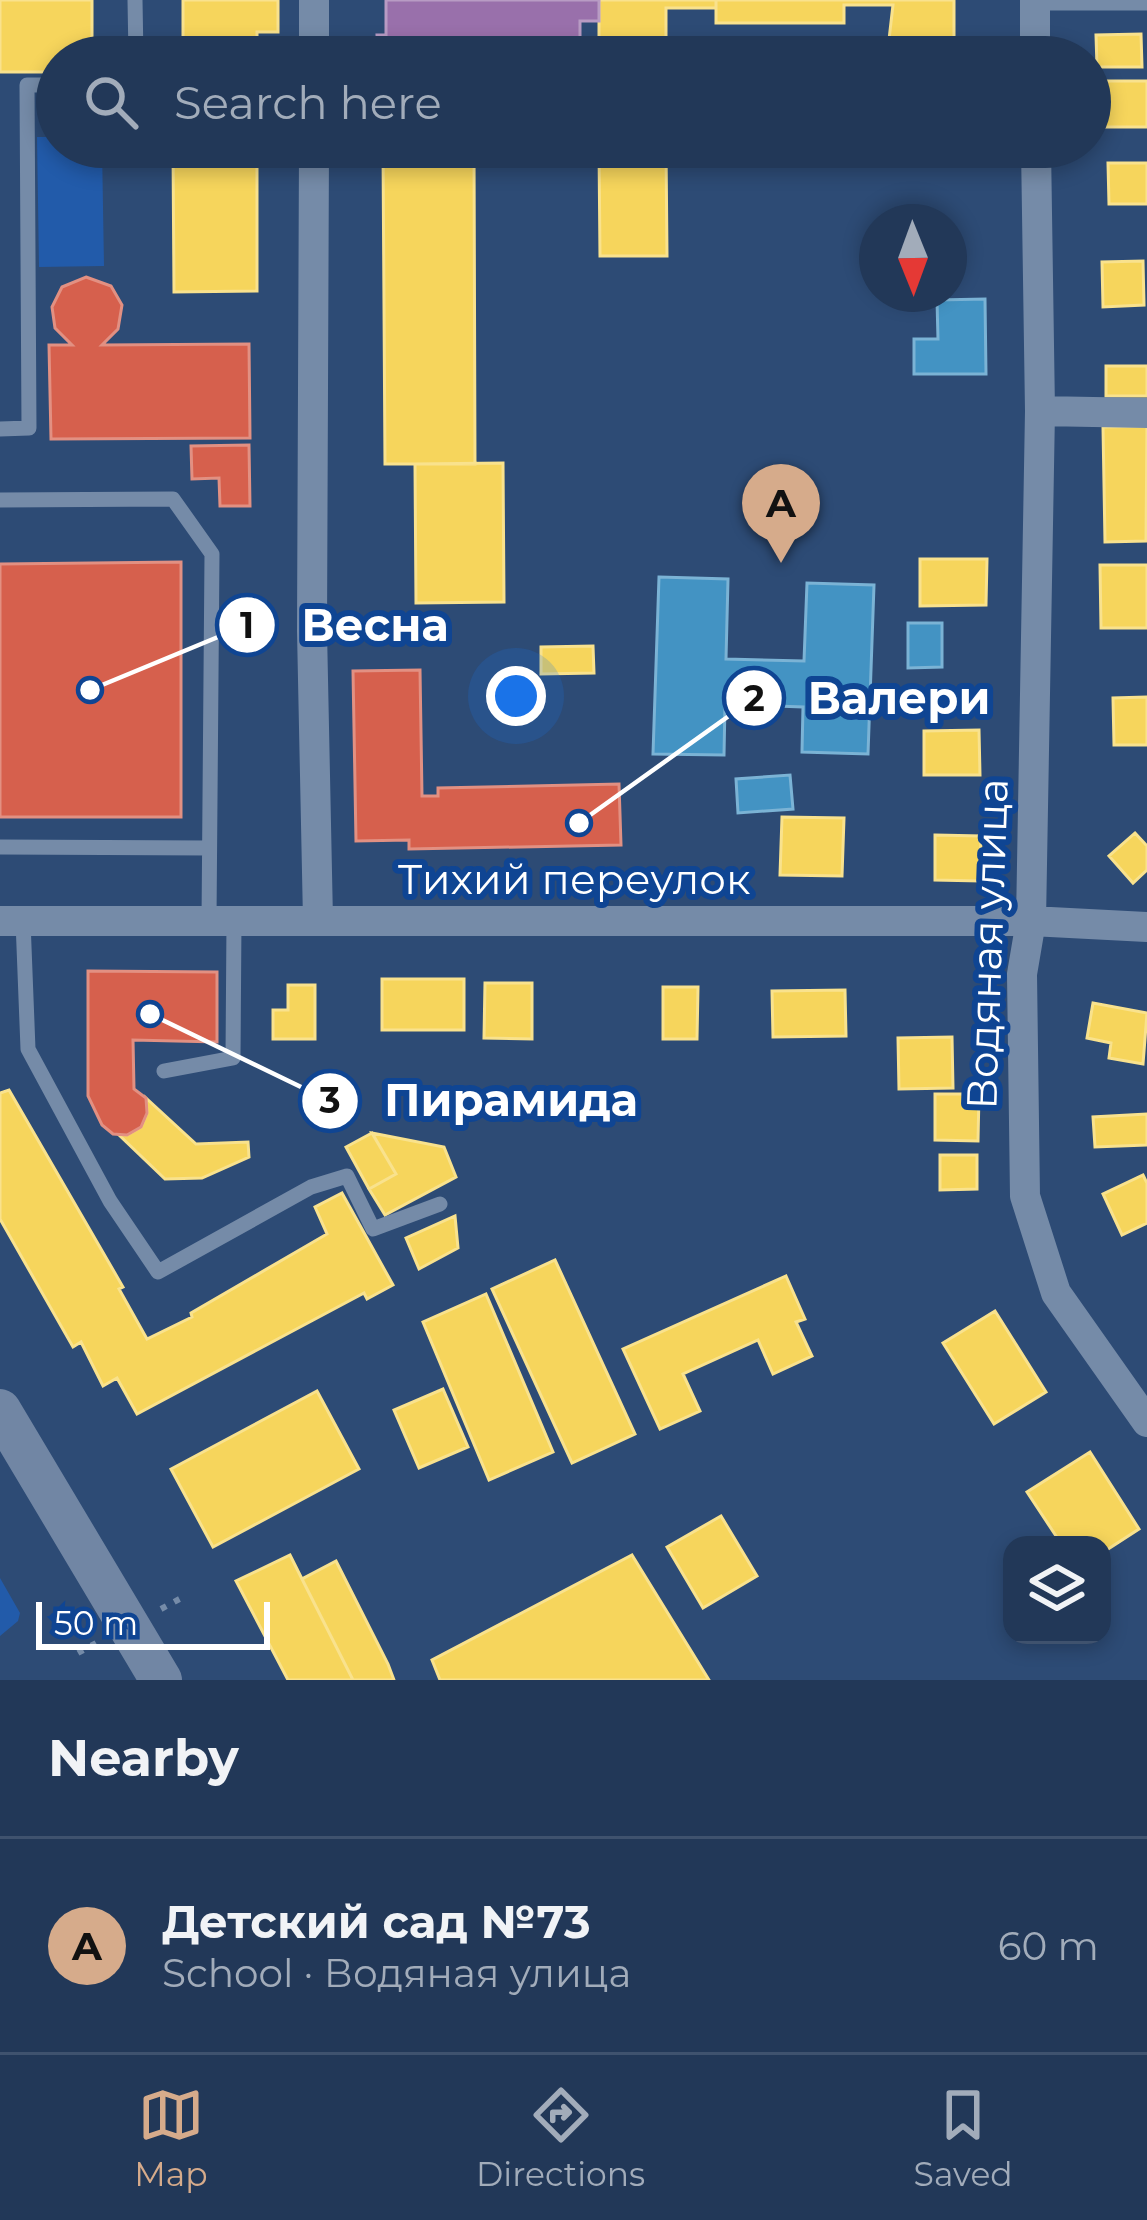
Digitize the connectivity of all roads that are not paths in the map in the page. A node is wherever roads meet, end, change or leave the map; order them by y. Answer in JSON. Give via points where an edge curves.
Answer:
{"nodes":[{"id":1,"x":135,"y":0,"type":"edge"},
{"id":2,"x":314,"y":0,"type":"edge"},
{"id":3,"x":1035,"y":2,"type":"edge"},
{"id":4,"x":1147,"y":3,"type":"edge"},
{"id":5,"x":136,"y":36,"type":"edge"},
{"id":6,"x":314,"y":36,"type":"edge"},
{"id":7,"x":1035,"y":36,"type":"edge"},
{"id":8,"x":36,"y":85,"type":"edge"},
{"id":9,"x":314,"y":168,"type":"edge"},
{"id":10,"x":1036,"y":168,"type":"edge"},
{"id":11,"x":1040,"y":411,"type":"junction"},
{"id":12,"x":1147,"y":413,"type":"edge"},
{"id":13,"x":0,"y":429,"type":"edge"},
{"id":14,"x":0,"y":500,"type":"edge"},
{"id":15,"x":0,"y":847,"type":"edge"},
{"id":16,"x":209,"y":848,"type":"junction"},
{"id":17,"x":318,"y":920,"type":"junction"},
{"id":18,"x":11,"y":921,"type":"edge"},
{"id":19,"x":222,"y":921,"type":"junction"},
{"id":20,"x":1031,"y":921,"type":"junction"},
{"id":21,"x":1147,"y":927,"type":"edge"},
{"id":22,"x":164,"y":1071,"type":"dead end"},
{"id":23,"x":440,"y":1204,"type":"dead end"},
{"id":24,"x":0,"y":1410,"type":"edge"},
{"id":25,"x":1147,"y":1422,"type":"edge"},
{"id":26,"x":161,"y":1680,"type":"edge"}],
"edges":[{"from":1,"to":5,"type":"lane"},
{"from":2,"to":6,"type":"street"},
{"from":3,"to":4,"type":"lane"},
{"from":3,"to":7,"type":"street"},
{"from":8,"to":13,"type":"lane","via":[[27,85],[29,428]]},
{"from":9,"to":17,"type":"street"},
{"from":10,"to":11,"type":"street","name":"Водяная улица"},
{"from":11,"to":12,"type":"street"},
{"from":11,"to":20,"type":"street","name":"Водяная улица"},
{"from":14,"to":16,"type":"lane","via":[[172,499],[212,554]]},
{"from":15,"to":16,"type":"lane"},
{"from":16,"to":19,"type":"lane"},
{"from":17,"to":19,"type":"street","name":"Тихий переулок"},
{"from":17,"to":20,"type":"street","name":"Тихий переулок"},
{"from":18,"to":19,"type":"street","name":"Тихий переулок"},
{"from":18,"to":23,"type":"lane","via":[[28,1049],[158,1272],[311,1187],[347,1176],[373,1229]]},
{"from":19,"to":22,"type":"lane","via":[[233,1058]]},
{"from":20,"to":21,"type":"street","name":"Тихий переулок"},
{"from":20,"to":25,"type":"street","name":"Водяная улица","via":[[1022,974],[1025,1196],[1056,1293]]},
{"from":24,"to":26,"type":"main road"}]}
